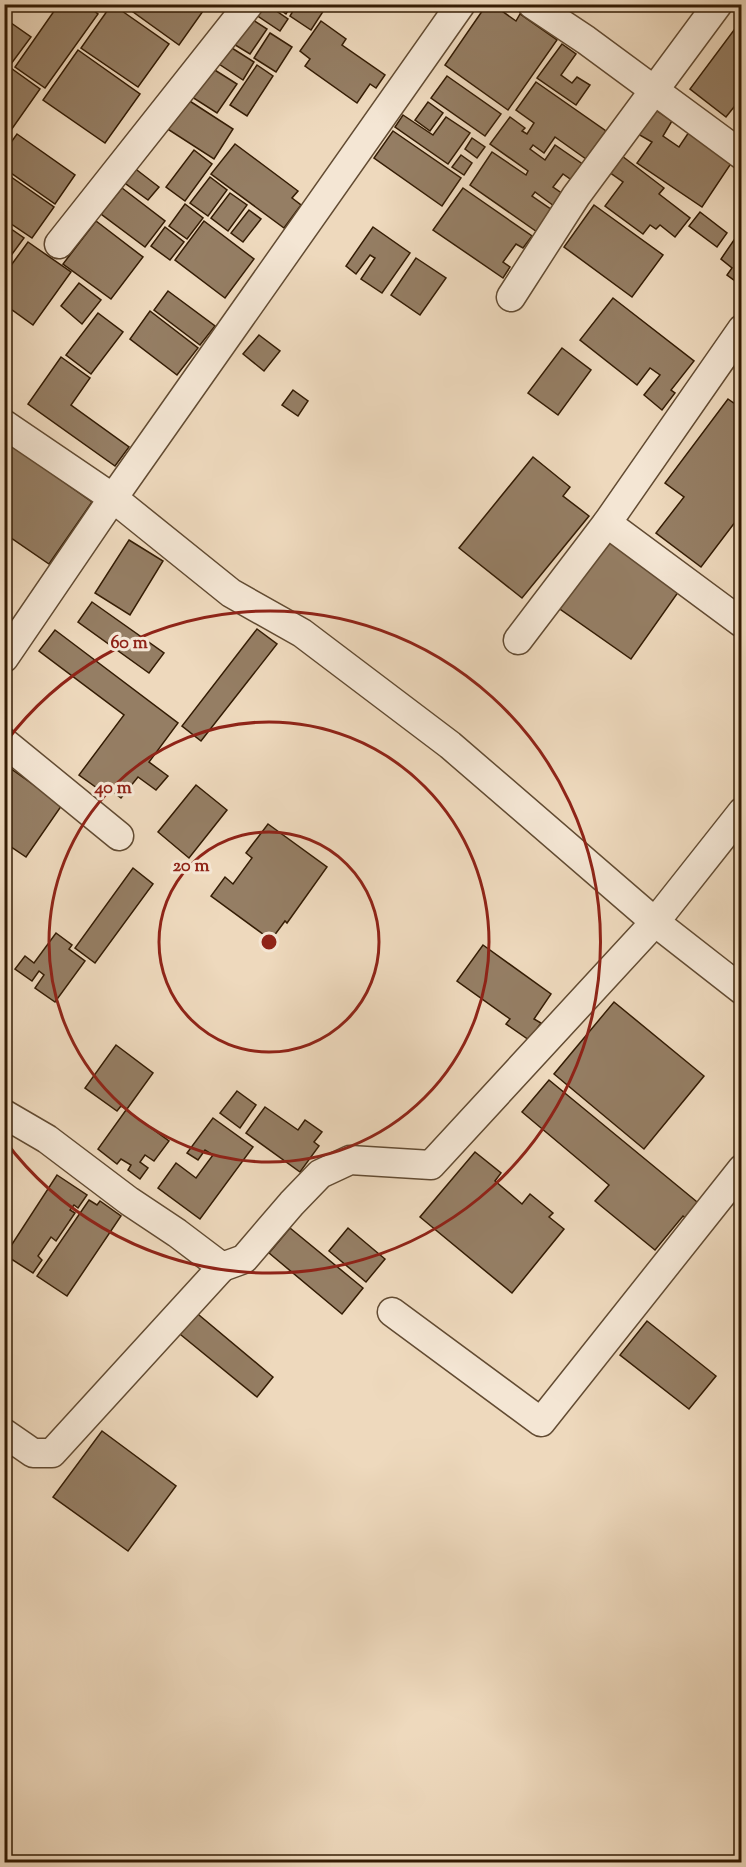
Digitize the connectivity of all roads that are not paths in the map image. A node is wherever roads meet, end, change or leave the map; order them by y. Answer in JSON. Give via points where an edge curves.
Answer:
{"nodes":[{"id":1,"x":461,"y":4,"type":"edge"},
{"id":2,"x":532,"y":4,"type":"edge"},
{"id":3,"x":718,"y":4,"type":"edge"},
{"id":4,"x":247,"y":5,"type":"edge"},
{"id":5,"x":653,"y":91,"type":"junction"},
{"id":6,"x":741,"y":155,"type":"edge"},
{"id":7,"x":58,"y":244,"type":"dead end"},
{"id":8,"x":511,"y":297,"type":"dead end"},
{"id":9,"x":741,"y":329,"type":"edge"},
{"id":10,"x":4,"y":424,"type":"edge"},
{"id":11,"x":113,"y":498,"type":"junction"},
{"id":12,"x":608,"y":522,"type":"junction"},
{"id":13,"x":741,"y":623,"type":"edge"},
{"id":14,"x":518,"y":640,"type":"dead end"},
{"id":15,"x":4,"y":658,"type":"edge"},
{"id":16,"x":4,"y":742,"type":"edge"},
{"id":17,"x":741,"y":812,"type":"edge"},
{"id":18,"x":119,"y":836,"type":"dead end"},
{"id":19,"x":655,"y":922,"type":"junction"},
{"id":20,"x":741,"y":990,"type":"edge"},
{"id":21,"x":4,"y":1114,"type":"edge"},
{"id":22,"x":741,"y":1169,"type":"edge"},
{"id":23,"x":222,"y":1267,"type":"junction"},
{"id":24,"x":392,"y":1312,"type":"dead end"},
{"id":25,"x":4,"y":1433,"type":"edge"}],
"edges":[{"from":1,"to":11,"type":"street"},
{"from":2,"to":5,"type":"street"},
{"from":3,"to":5,"type":"street"},
{"from":4,"to":7,"type":"street"},
{"from":5,"to":6,"type":"street"},
{"from":5,"to":8,"type":"street","via":[[576,195]]},
{"from":9,"to":12,"type":"street"},
{"from":10,"to":11,"type":"street"},
{"from":11,"to":15,"type":"street"},
{"from":11,"to":19,"type":"street","via":[[231,593],[302,633],[450,745]]},
{"from":12,"to":13,"type":"street"},
{"from":12,"to":14,"type":"street"},
{"from":16,"to":18,"type":"street"},
{"from":17,"to":19,"type":"street"},
{"from":19,"to":20,"type":"street"},
{"from":19,"to":23,"type":"street","via":[[431,1165],[350,1160],[320,1173],[244,1259]]},
{"from":21,"to":23,"type":"street","via":[[47,1139]]},
{"from":22,"to":24,"type":"street","via":[[541,1422]]},
{"from":23,"to":25,"type":"street","via":[[52,1453],[33,1453]]}]}
